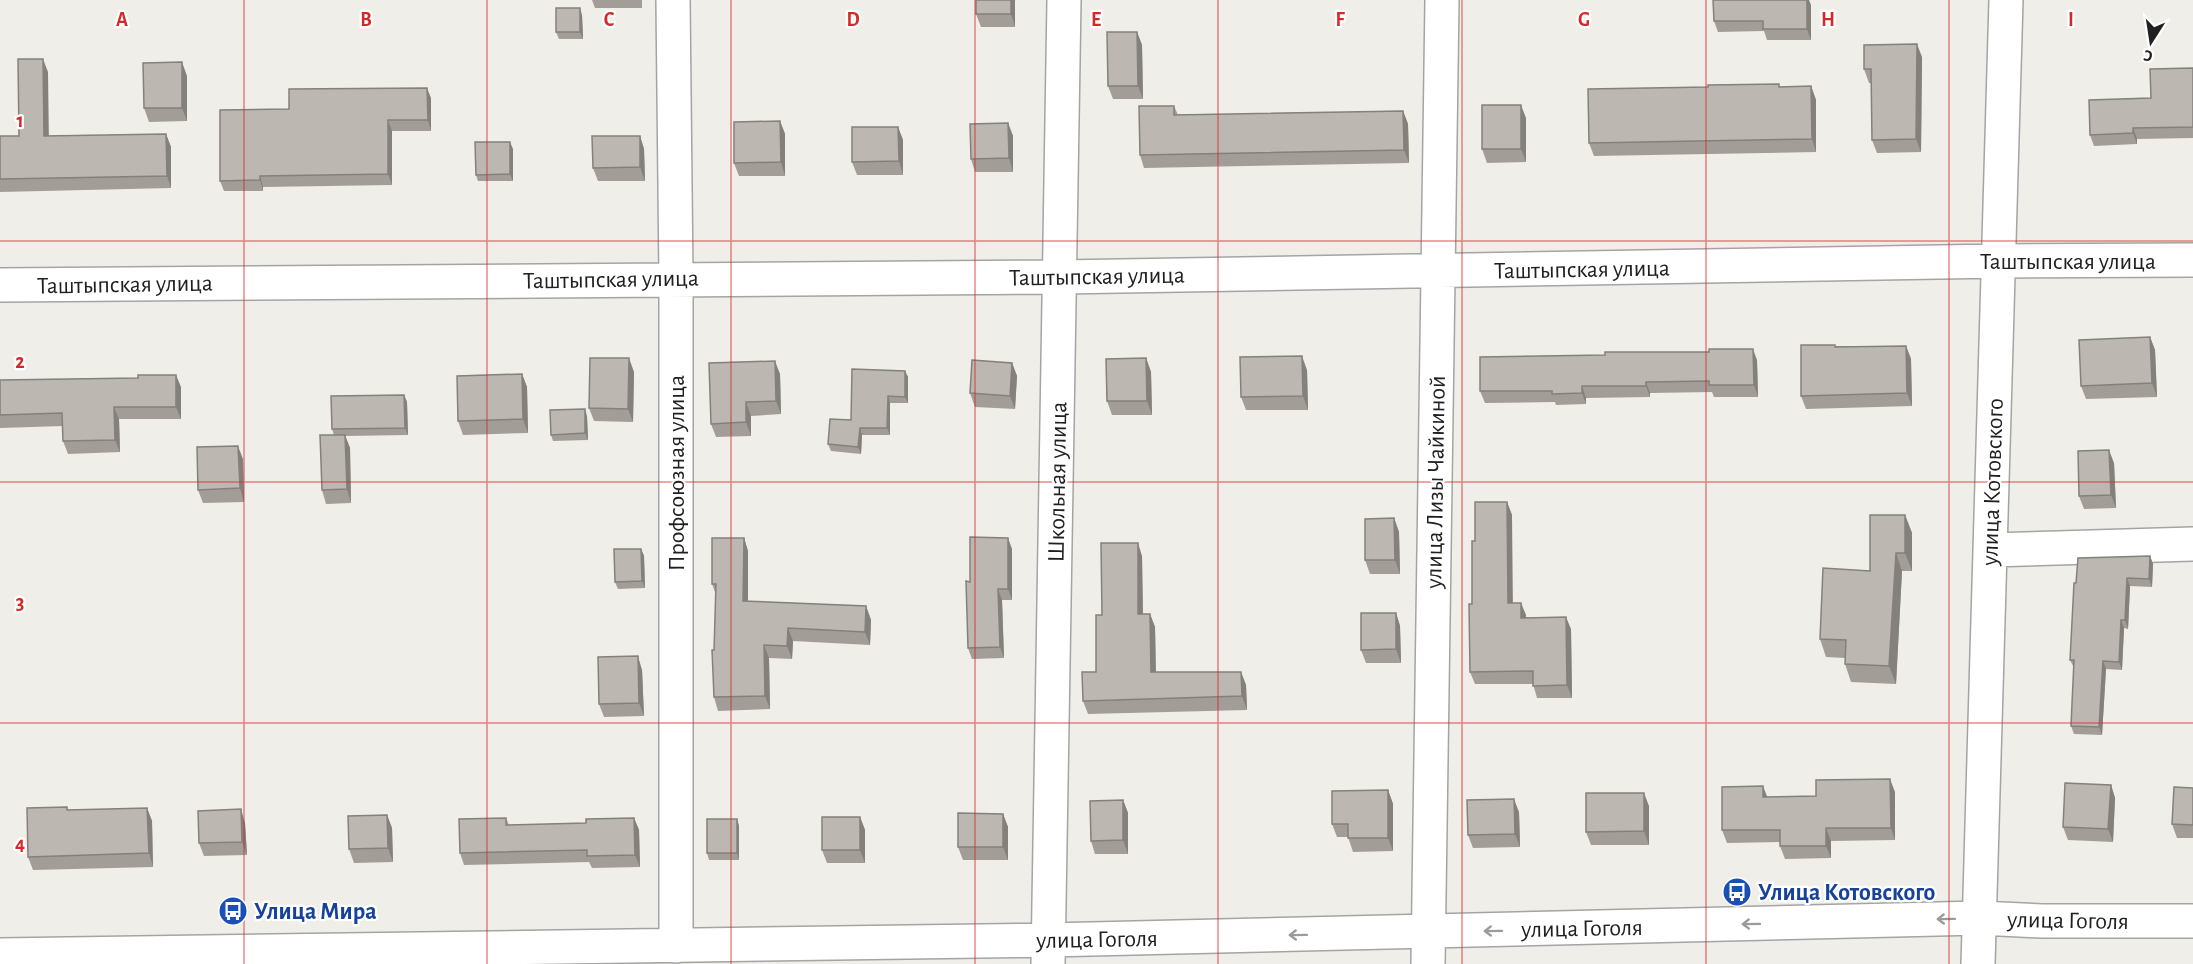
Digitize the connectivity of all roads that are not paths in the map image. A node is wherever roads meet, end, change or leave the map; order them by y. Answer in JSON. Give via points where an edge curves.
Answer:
{"nodes":[{"id":1,"x":673,"y":0,"type":"edge"},
{"id":2,"x":1065,"y":0,"type":"edge"},
{"id":3,"x":1442,"y":0,"type":"edge"},
{"id":4,"x":2006,"y":0,"type":"edge"},
{"id":5,"x":2193,"y":260,"type":"edge"},
{"id":6,"x":1998,"y":261,"type":"junction"},
{"id":7,"x":1438,"y":272,"type":"junction"},
{"id":8,"x":1060,"y":277,"type":"junction"},
{"id":9,"x":676,"y":279,"type":"junction"},
{"id":10,"x":0,"y":285,"type":"edge"},
{"id":11,"x":2193,"y":544,"type":"edge"},
{"id":12,"x":1990,"y":550,"type":"junction"},
{"id":13,"x":1980,"y":918,"type":"junction"},
{"id":14,"x":2193,"y":921,"type":"edge"},
{"id":15,"x":676,"y":946,"type":"junction"},
{"id":16,"x":1429,"y":948,"type":"edge"},
{"id":17,"x":1049,"y":952,"type":"edge"},
{"id":18,"x":0,"y":955,"type":"edge"},
{"id":19,"x":641,"y":956,"type":"edge"},
{"id":20,"x":1978,"y":964,"type":"edge"}],
"edges":[{"from":1,"to":9,"type":"street","name":"Профсоюзная улица"},
{"from":2,"to":8,"type":"street","name":"Школьная улица"},
{"from":3,"to":7,"type":"street","name":"улица Лизы Чайкиной"},
{"from":4,"to":6,"type":"street","name":"улица Котовского"},
{"from":5,"to":6,"type":"street","name":"Таштыпская улица"},
{"from":6,"to":7,"type":"street","name":"Таштыпская улица"},
{"from":6,"to":12,"type":"street","name":"улица Котовского"},
{"from":7,"to":8,"type":"street","name":"Таштыпская улица"},
{"from":7,"to":16,"type":"street","name":"улица Лизы Чайкиной"},
{"from":8,"to":9,"type":"street","name":"Таштыпская улица"},
{"from":8,"to":17,"type":"street","name":"Школьная улица"},
{"from":9,"to":10,"type":"street","name":"Таштыпская улица"},
{"from":9,"to":15,"type":"street","name":"Профсоюзная улица"},
{"from":11,"to":12,"type":"street"},
{"from":12,"to":13,"type":"street","name":"улица Котовского"},
{"from":13,"to":14,"type":"street","name":"улица Гоголя"},
{"from":13,"to":16,"type":"street","name":"улица Гоголя","one_way":true},
{"from":13,"to":20,"type":"street","name":"улица Котовского"},
{"from":15,"to":17,"type":"street","name":"улица Гоголя"},
{"from":15,"to":19,"type":"street","name":"улица Гоголя"},
{"from":16,"to":17,"type":"street","name":"улица Гоголя","one_way":true},
{"from":18,"to":19,"type":"street","name":"улица Гоголя"}]}
